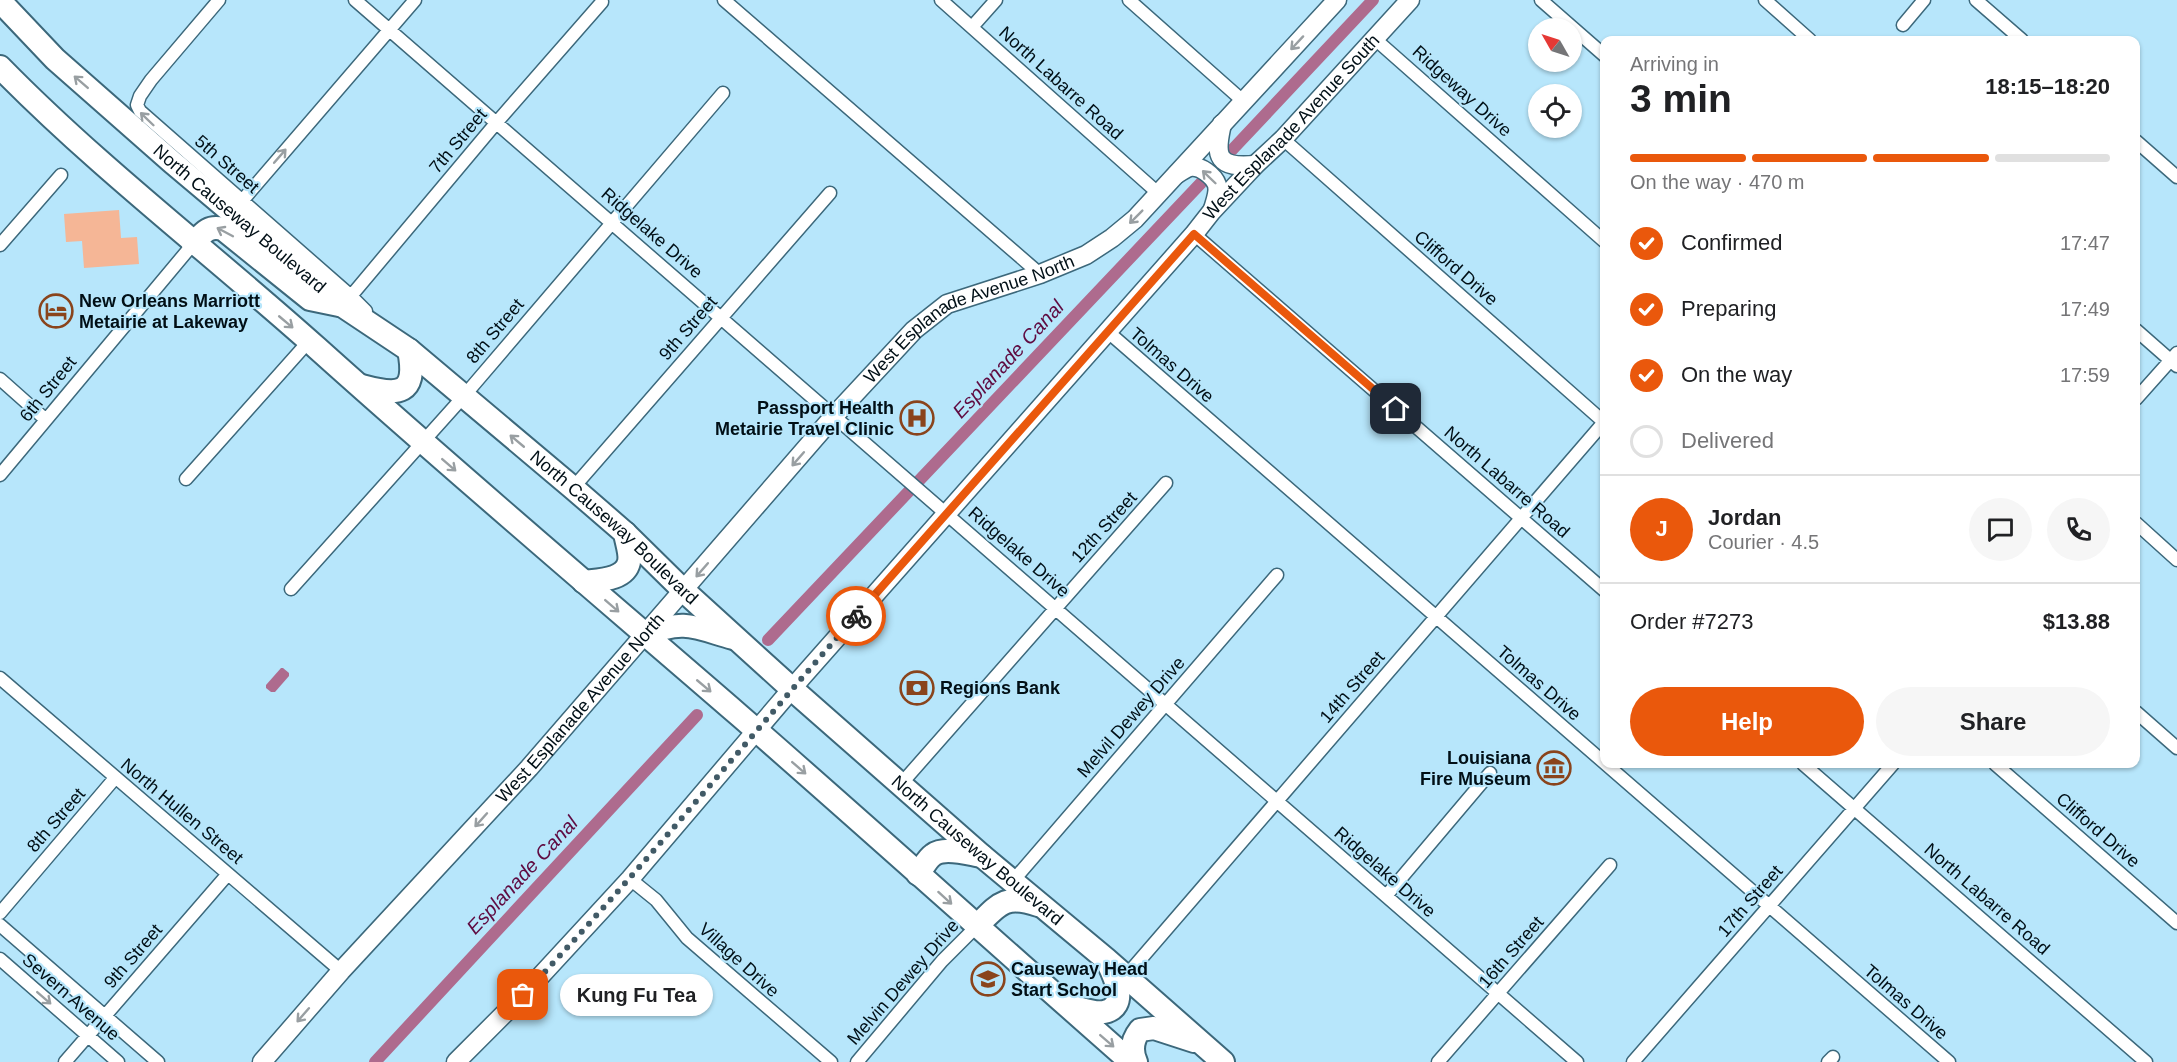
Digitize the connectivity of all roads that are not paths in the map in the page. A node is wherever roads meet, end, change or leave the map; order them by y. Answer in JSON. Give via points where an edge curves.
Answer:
{"nodes":[{"id":1,"x":219,"y":0,"type":"edge"},
{"id":2,"x":355,"y":0,"type":"edge"},
{"id":3,"x":415,"y":0,"type":"edge"},
{"id":4,"x":724,"y":0,"type":"edge"},
{"id":5,"x":940,"y":0,"type":"edge"},
{"id":6,"x":996,"y":0,"type":"edge"},
{"id":7,"x":1129,"y":0,"type":"edge"},
{"id":8,"x":1410,"y":0,"type":"edge"},
{"id":9,"x":1541,"y":0,"type":"edge"},
{"id":10,"x":1765,"y":0,"type":"edge"},
{"id":11,"x":1924,"y":0,"type":"edge"},
{"id":12,"x":1976,"y":0,"type":"edge"},
{"id":13,"x":0,"y":1,"type":"edge"},
{"id":14,"x":1335,"y":1,"type":"edge"},
{"id":15,"x":602,"y":2,"type":"dead end"},
{"id":16,"x":1396,"y":8,"type":"edge"},
{"id":17,"x":1903,"y":24,"type":"dead end"},
{"id":18,"x":972,"y":27,"type":"junction"},
{"id":19,"x":390,"y":29,"type":"junction"},
{"id":20,"x":1806,"y":36,"type":"edge"},
{"id":21,"x":2017,"y":36,"type":"edge"},
{"id":22,"x":1375,"y":39,"type":"junction"},
{"id":23,"x":1600,"y":52,"type":"edge"},
{"id":24,"x":0,"y":67,"type":"edge"},
{"id":25,"x":723,"y":93,"type":"dead end"},
{"id":26,"x":1244,"y":101,"type":"junction"},
{"id":27,"x":497,"y":122,"type":"junction"},
{"id":28,"x":1222,"y":124,"type":"junction"},
{"id":29,"x":1283,"y":139,"type":"junction"},
{"id":30,"x":2140,"y":145,"type":"edge"},
{"id":31,"x":1255,"y":165,"type":"junction"},
{"id":32,"x":1175,"y":175,"type":"junction"},
{"id":33,"x":61,"y":176,"type":"dead end"},
{"id":34,"x":2177,"y":177,"type":"edge"},
{"id":35,"x":830,"y":193,"type":"dead end"},
{"id":36,"x":1158,"y":194,"type":"junction"},
{"id":37,"x":242,"y":201,"type":"junction"},
{"id":38,"x":1212,"y":211,"type":"junction"},
{"id":39,"x":611,"y":222,"type":"junction"},
{"id":40,"x":1194,"y":234,"type":"junction"},
{"id":41,"x":1600,"y":238,"type":"edge"},
{"id":42,"x":193,"y":244,"type":"junction"},
{"id":43,"x":0,"y":245,"type":"edge"},
{"id":44,"x":1040,"y":274,"type":"junction"},
{"id":45,"x":347,"y":301,"type":"junction"},
{"id":46,"x":722,"y":318,"type":"junction"},
{"id":47,"x":1107,"y":332,"type":"junction"},
{"id":48,"x":2140,"y":333,"type":"edge"},
{"id":49,"x":309,"y":341,"type":"junction"},
{"id":50,"x":401,"y":345,"type":"junction"},
{"id":51,"x":2175,"y":360,"type":"edge"},
{"id":52,"x":0,"y":379,"type":"edge"},
{"id":53,"x":358,"y":385,"type":"junction"},
{"id":54,"x":2140,"y":395,"type":"edge"},
{"id":55,"x":464,"y":396,"type":"junction"},
{"id":56,"x":834,"y":416,"type":"junction"},
{"id":57,"x":1600,"y":418,"type":"edge"},
{"id":58,"x":45,"y":419,"type":"junction"},
{"id":59,"x":1600,"y":428,"type":"edge"},
{"id":60,"x":423,"y":442,"type":"junction"},
{"id":61,"x":0,"y":475,"type":"edge"},
{"id":62,"x":186,"y":479,"type":"dead end"},
{"id":63,"x":1166,"y":483,"type":"dead end"},
{"id":64,"x":573,"y":488,"type":"junction"},
{"id":65,"x":946,"y":513,"type":"junction"},
{"id":66,"x":1521,"y":518,"type":"junction"},
{"id":67,"x":2140,"y":527,"type":"edge"},
{"id":68,"x":625,"y":533,"type":"junction"},
{"id":69,"x":2177,"y":560,"type":"edge"},
{"id":70,"x":1277,"y":575,"type":"dead end"},
{"id":71,"x":584,"y":582,"type":"junction"},
{"id":72,"x":1600,"y":587,"type":"edge"},
{"id":73,"x":291,"y":589,"type":"dead end"},
{"id":74,"x":684,"y":591,"type":"junction"},
{"id":75,"x":1055,"y":608,"type":"junction"},
{"id":76,"x":1436,"y":617,"type":"junction"},
{"id":77,"x":646,"y":635,"type":"junction"},
{"id":78,"x":738,"y":640,"type":"junction"},
{"id":79,"x":2,"y":684,"type":"edge"},
{"id":80,"x":792,"y":689,"type":"junction"},
{"id":81,"x":1166,"y":705,"type":"junction"},
{"id":82,"x":2140,"y":716,"type":"edge"},
{"id":83,"x":755,"y":730,"type":"junction"},
{"id":84,"x":2177,"y":748,"type":"edge"},
{"id":85,"x":1600,"y":760,"type":"edge"},
{"id":86,"x":1609,"y":768,"type":"edge"},
{"id":87,"x":1808,"y":768,"type":"edge"},
{"id":88,"x":1890,"y":768,"type":"edge"},
{"id":89,"x":2000,"y":768,"type":"edge"},
{"id":90,"x":1490,"y":773,"type":"dead end"},
{"id":91,"x":116,"y":778,"type":"junction"},
{"id":92,"x":902,"y":784,"type":"junction"},
{"id":93,"x":1278,"y":802,"type":"junction"},
{"id":94,"x":1855,"y":809,"type":"junction"},
{"id":95,"x":982,"y":856,"type":"junction"},
{"id":96,"x":1610,"y":865,"type":"dead end"},
{"id":97,"x":228,"y":874,"type":"junction"},
{"id":98,"x":918,"y":874,"type":"junction"},
{"id":99,"x":630,"y":879,"type":"junction"},
{"id":100,"x":1012,"y":882,"type":"junction"},
{"id":101,"x":1386,"y":896,"type":"junction"},
{"id":102,"x":1042,"y":906,"type":"junction"},
{"id":103,"x":1769,"y":907,"type":"junction"},
{"id":104,"x":0,"y":913,"type":"edge"},
{"id":105,"x":2177,"y":923,"type":"edge"},
{"id":106,"x":0,"y":925,"type":"edge"},
{"id":107,"x":976,"y":926,"type":"junction"},
{"id":108,"x":0,"y":959,"type":"edge"},
{"id":109,"x":1107,"y":960,"type":"junction"},
{"id":110,"x":341,"y":971,"type":"junction"},
{"id":111,"x":1126,"y":976,"type":"junction"},
{"id":112,"x":1498,"y":993,"type":"junction"},
{"id":113,"x":1066,"y":1005,"type":"junction"},
{"id":114,"x":105,"y":1016,"type":"junction"},
{"id":115,"x":88,"y":1036,"type":"junction"},
{"id":116,"x":1201,"y":1043,"type":"junction"},
{"id":117,"x":65,"y":1062,"type":"edge"},
{"id":118,"x":118,"y":1062,"type":"edge"},
{"id":119,"x":158,"y":1062,"type":"edge"},
{"id":120,"x":262,"y":1062,"type":"edge"},
{"id":121,"x":456,"y":1062,"type":"edge"},
{"id":122,"x":831,"y":1062,"type":"edge"},
{"id":123,"x":857,"y":1062,"type":"edge"},
{"id":124,"x":1131,"y":1062,"type":"edge"},
{"id":125,"x":1136,"y":1062,"type":"edge"},
{"id":126,"x":1223,"y":1062,"type":"edge"},
{"id":127,"x":1438,"y":1062,"type":"edge"},
{"id":128,"x":1577,"y":1062,"type":"edge"},
{"id":129,"x":1633,"y":1062,"type":"edge"},
{"id":130,"x":1949,"y":1062,"type":"edge"},
{"id":131,"x":2146,"y":1062,"type":"edge"}],
"edges":[{"from":37,"to":1,"type":"street","name":"5th Street","one_way":true,"via":[[145,118],[137,105],[151,80]]},
{"from":2,"to":19,"type":"street","name":"Ridgelake Drive"},
{"from":3,"to":19,"type":"street"},
{"from":4,"to":44,"type":"street"},
{"from":5,"to":18,"type":"street","name":"North Labarre Road"},
{"from":6,"to":18,"type":"street"},
{"from":7,"to":26,"type":"street"},
{"from":8,"to":16,"type":"main road","name":"West Esplanade Avenue South"},
{"from":9,"to":23,"type":"street"},
{"from":10,"to":20,"type":"street"},
{"from":11,"to":17,"type":"street"},
{"from":12,"to":21,"type":"street"},
{"from":45,"to":13,"type":"highway","name":"North Causeway Boulevard","one_way":true,"via":[[172,162],[55,59]]},
{"from":14,"to":26,"type":"main road","name":"West Esplanade Avenue North","one_way":true},
{"from":15,"to":27,"type":"street","name":"7th Street"},
{"from":16,"to":22,"type":"main road","name":"West Esplanade Avenue South"},
{"from":18,"to":36,"type":"street","name":"North Labarre Road"},
{"from":19,"to":27,"type":"street","name":"Ridgelake Drive"},
{"from":37,"to":19,"type":"street","one_way":true},
{"from":22,"to":29,"type":"main road","name":"West Esplanade Avenue South"},
{"from":22,"to":41,"type":"street","name":"Ridgeway Drive"},
{"from":24,"to":42,"type":"highway"},
{"from":25,"to":39,"type":"street","name":"8th Street"},
{"from":26,"to":28,"type":"main road","name":"West Esplanade Avenue North"},
{"from":27,"to":39,"type":"street","name":"Ridgelake Drive"},
{"from":27,"to":45,"type":"street","name":"7th Street"},
{"from":28,"to":31,"type":"main road","via":[[1218,151],[1223,160],[1232,167]]},
{"from":28,"to":32,"type":"main road","name":"West Esplanade Avenue North"},
{"from":29,"to":31,"type":"main road","name":"West Esplanade Avenue South"},
{"from":29,"to":57,"type":"street","name":"Clifford Drive"},
{"from":30,"to":34,"type":"street"},
{"from":31,"to":38,"type":"main road","name":"West Esplanade Avenue South"},
{"from":32,"to":36,"type":"main road","name":"West Esplanade Avenue North"},
{"from":38,"to":32,"type":"main road","one_way":true,"via":[[1218,185],[1212,178],[1190,167]]},
{"from":33,"to":43,"type":"street"},
{"from":35,"to":46,"type":"street","name":"9th Street"},
{"from":36,"to":44,"type":"main road","name":"West Esplanade Avenue North","one_way":true,"via":[[1112,238],[1086,255]]},
{"from":37,"to":45,"type":"street","name":"5th Street"},
{"from":38,"to":40,"type":"main road","name":"West Esplanade Avenue South"},
{"from":39,"to":46,"type":"street","name":"Ridgelake Drive"},
{"from":39,"to":55,"type":"street","name":"8th Street"},
{"from":40,"to":47,"type":"main road","name":"West Esplanade Avenue South"},
{"from":40,"to":66,"type":"street","name":"North Labarre Road"},
{"from":45,"to":42,"type":"highway","one_way":true,"via":[[310,299],[223,229],[206,229]]},
{"from":42,"to":49,"type":"highway","one_way":true},
{"from":42,"to":58,"type":"street","name":"6th Street"},
{"from":44,"to":56,"type":"main road","name":"West Esplanade Avenue North","via":[[947,304],[914,330]]},
{"from":45,"to":50,"type":"highway","name":"North Causeway Boulevard"},
{"from":46,"to":56,"type":"street","name":"Ridgelake Drive"},
{"from":46,"to":64,"type":"street","name":"9th Street"},
{"from":47,"to":65,"type":"main road","name":"West Esplanade Avenue South"},
{"from":47,"to":76,"type":"street","name":"Tolmas Drive"},
{"from":48,"to":51,"type":"street"},
{"from":49,"to":53,"type":"highway"},
{"from":49,"to":62,"type":"street"},
{"from":50,"to":53,"type":"highway","via":[[412,367],[406,386],[398,392],[385,393]]},
{"from":50,"to":55,"type":"highway","name":"North Causeway Boulevard"},
{"from":51,"to":54,"type":"street"},
{"from":52,"to":58,"type":"street"},
{"from":53,"to":60,"type":"highway"},
{"from":55,"to":60,"type":"street","name":"8th Street"},
{"from":64,"to":55,"type":"highway","name":"North Causeway Boulevard","one_way":true},
{"from":56,"to":65,"type":"street","name":"Ridgelake Drive"},
{"from":56,"to":74,"type":"main road","name":"West Esplanade Avenue North","one_way":true},
{"from":58,"to":61,"type":"street","name":"6th Street"},
{"from":59,"to":66,"type":"street","name":"14th Street"},
{"from":60,"to":71,"type":"highway","one_way":true},
{"from":60,"to":73,"type":"street","name":"8th Street"},
{"from":63,"to":75,"type":"street","name":"12th Street"},
{"from":64,"to":68,"type":"highway","name":"North Causeway Boulevard"},
{"from":65,"to":75,"type":"street","name":"Ridgelake Drive"},
{"from":65,"to":80,"type":"main road","name":"West Esplanade Avenue South"},
{"from":66,"to":72,"type":"street","name":"North Labarre Road"},
{"from":66,"to":76,"type":"street","name":"14th Street"},
{"from":67,"to":69,"type":"street"},
{"from":68,"to":71,"type":"highway","via":[[630,561],[624,572]]},
{"from":68,"to":74,"type":"highway","name":"North Causeway Boulevard"},
{"from":70,"to":81,"type":"street","name":"Melvil Dewey Drive"},
{"from":71,"to":77,"type":"highway","one_way":true},
{"from":74,"to":77,"type":"main road","name":"West Esplanade Avenue North"},
{"from":74,"to":78,"type":"highway","name":"North Causeway Boulevard"},
{"from":75,"to":81,"type":"street","name":"Ridgelake Drive"},
{"from":75,"to":92,"type":"street","name":"12th Street"},
{"from":76,"to":85,"type":"street","name":"Tolmas Drive"},
{"from":76,"to":93,"type":"street","name":"14th Street"},
{"from":77,"to":78,"type":"highway","via":[[672,625],[687,625]]},
{"from":77,"to":83,"type":"highway","one_way":true},
{"from":77,"to":110,"type":"main road","name":"West Esplanade Avenue North","one_way":true},
{"from":78,"to":80,"type":"highway","name":"North Causeway Boulevard"},
{"from":79,"to":91,"type":"street","name":"North Hullen Street"},
{"from":80,"to":83,"type":"main road","name":"West Esplanade Avenue South"},
{"from":80,"to":92,"type":"highway","name":"North Causeway Boulevard"},
{"from":81,"to":93,"type":"street","name":"Ridgelake Drive"},
{"from":81,"to":100,"type":"street","name":"Melvil Dewey Drive"},
{"from":82,"to":84,"type":"street"},
{"from":83,"to":98,"type":"highway","one_way":true},
{"from":83,"to":99,"type":"main road","name":"West Esplanade Avenue South"},
{"from":86,"to":103,"type":"street","name":"Tolmas Drive"},
{"from":87,"to":94,"type":"street","name":"North Labarre Road"},
{"from":88,"to":94,"type":"street","name":"17th Street"},
{"from":89,"to":105,"type":"street","name":"Clifford Drive"},
{"from":90,"to":101,"type":"street"},
{"from":91,"to":97,"type":"street","name":"North Hullen Street"},
{"from":91,"to":104,"type":"street","name":"8th Street"},
{"from":92,"to":95,"type":"highway","name":"North Causeway Boulevard"},
{"from":93,"to":101,"type":"street","name":"Ridgelake Drive"},
{"from":93,"to":111,"type":"street","name":"14th Street"},
{"from":94,"to":103,"type":"street","name":"17th Street"},
{"from":94,"to":131,"type":"street","name":"North Labarre Road"},
{"from":95,"to":98,"type":"highway","via":[[938,852]]},
{"from":95,"to":100,"type":"highway","name":"North Causeway Boulevard"},
{"from":96,"to":112,"type":"street","name":"16th Street"},
{"from":97,"to":110,"type":"street","name":"North Hullen Street"},
{"from":97,"to":114,"type":"street","name":"9th Street"},
{"from":98,"to":107,"type":"highway","one_way":true},
{"from":99,"to":121,"type":"main road","name":"West Esplanade Avenue South"},
{"from":99,"to":122,"type":"street","name":"Village Drive","via":[[656,900],[687,938]]},
{"from":100,"to":102,"type":"highway","name":"North Causeway Boulevard"},
{"from":101,"to":112,"type":"street","name":"Ridgelake Drive"},
{"from":102,"to":107,"type":"highway","via":[[1011,900]]},
{"from":102,"to":109,"type":"highway","name":"North Causeway Boulevard"},
{"from":103,"to":129,"type":"street","name":"17th Street"},
{"from":103,"to":130,"type":"street","name":"Tolmas Drive"},
{"from":106,"to":114,"type":"street","name":"Severn Avenue"},
{"from":107,"to":113,"type":"highway"},
{"from":107,"to":123,"type":"street","name":"Melvin Dewey Drive"},
{"from":108,"to":115,"type":"street","name":"Severn Avenue","one_way":true},
{"from":109,"to":111,"type":"highway","name":"North Causeway Boulevard"},
{"from":109,"to":113,"type":"highway","via":[[1117,981],[1117,1002],[1103,1013]]},
{"from":110,"to":120,"type":"main road","name":"West Esplanade Avenue North","one_way":true},
{"from":111,"to":116,"type":"highway","name":"North Causeway Boulevard"},
{"from":112,"to":127,"type":"street","name":"16th Street"},
{"from":112,"to":128,"type":"street","name":"Ridgelake Drive"},
{"from":113,"to":124,"type":"highway","one_way":true},
{"from":114,"to":115,"type":"street","name":"9th Street"},
{"from":114,"to":119,"type":"street","name":"Severn Avenue"},
{"from":115,"to":117,"type":"street","name":"9th Street"},
{"from":115,"to":118,"type":"street","name":"Severn Avenue"},
{"from":116,"to":125,"type":"highway","via":[[1148,1028],[1140,1030],[1133,1045]]},
{"from":116,"to":126,"type":"highway","name":"North Causeway Boulevard"}]}
